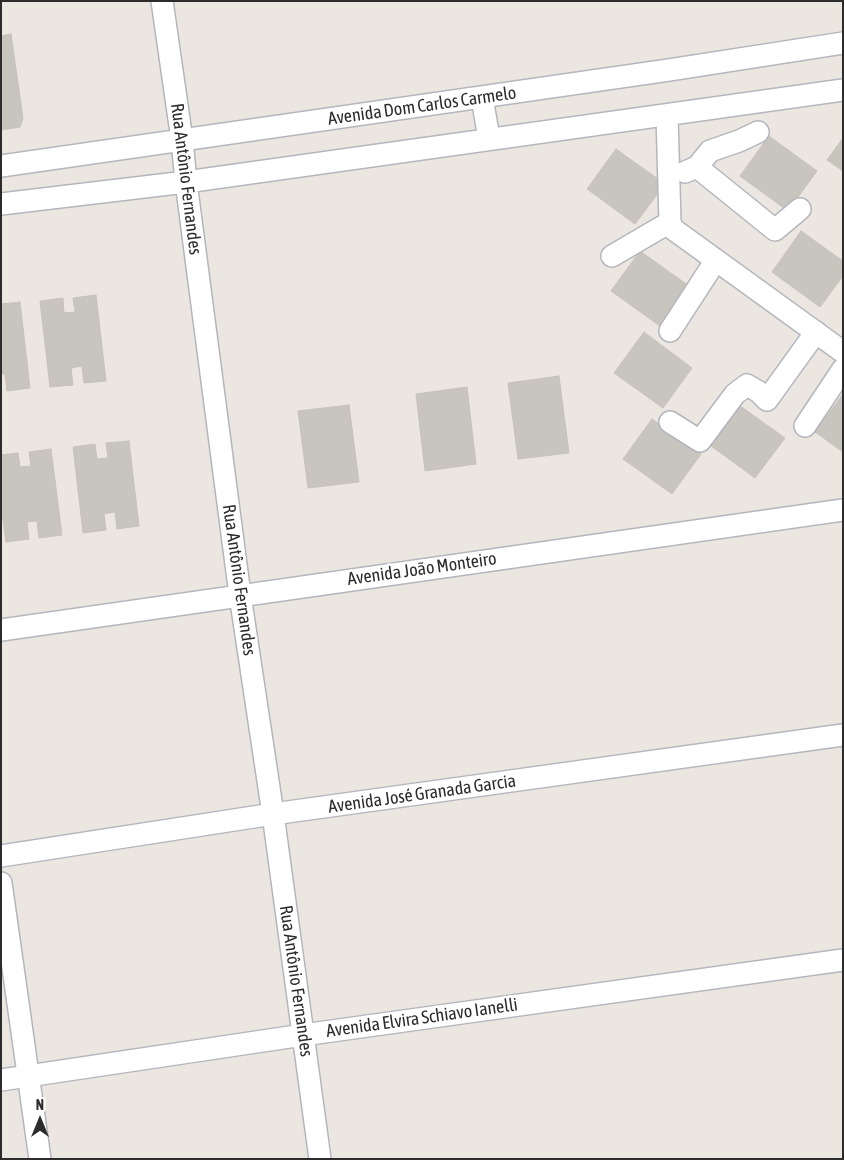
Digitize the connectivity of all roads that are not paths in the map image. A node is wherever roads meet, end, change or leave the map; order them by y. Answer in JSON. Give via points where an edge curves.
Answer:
{"nodes":[{"id":1,"x":162,"y":1,"type":"edge"},
{"id":2,"x":843,"y":43,"type":"edge"},
{"id":3,"x":843,"y":90,"type":"edge"},
{"id":4,"x":482,"y":97,"type":"junction"},
{"id":5,"x":667,"y":115,"type":"junction"},
{"id":6,"x":758,"y":132,"type":"dead end"},
{"id":7,"x":489,"y":139,"type":"junction"},
{"id":8,"x":182,"y":140,"type":"junction"},
{"id":9,"x":1,"y":166,"type":"edge"},
{"id":10,"x":697,"y":167,"type":"junction"},
{"id":11,"x":668,"y":179,"type":"junction"},
{"id":12,"x":186,"y":182,"type":"junction"},
{"id":13,"x":1,"y":204,"type":"edge"},
{"id":14,"x":800,"y":209,"type":"dead end"},
{"id":15,"x":670,"y":222,"type":"junction"},
{"id":16,"x":612,"y":256,"type":"dead end"},
{"id":17,"x":716,"y":260,"type":"junction"},
{"id":18,"x":670,"y":331,"type":"dead end"},
{"id":19,"x":816,"y":332,"type":"junction"},
{"id":20,"x":843,"y":352,"type":"edge"},
{"id":21,"x":843,"y":369,"type":"edge"},
{"id":22,"x":670,"y":422,"type":"dead end"},
{"id":23,"x":805,"y":426,"type":"dead end"},
{"id":24,"x":843,"y":510,"type":"edge"},
{"id":25,"x":240,"y":595,"type":"junction"},
{"id":26,"x":1,"y":630,"type":"edge"},
{"id":27,"x":843,"y":736,"type":"edge"},
{"id":28,"x":273,"y":814,"type":"junction"},
{"id":29,"x":1,"y":856,"type":"edge"},
{"id":30,"x":1,"y":883,"type":"edge"},
{"id":31,"x":843,"y":960,"type":"edge"},
{"id":32,"x":303,"y":1035,"type":"junction"},
{"id":33,"x":28,"y":1076,"type":"junction"},
{"id":34,"x":1,"y":1080,"type":"edge"},
{"id":35,"x":40,"y":1159,"type":"edge"},
{"id":36,"x":320,"y":1159,"type":"edge"}],
"edges":[{"from":1,"to":8,"type":"street","name":"Rua Antônio Fernandes"},
{"from":2,"to":4,"type":"street","name":"Avenida Dom Carlos Carmelo"},
{"from":3,"to":5,"type":"street"},
{"from":4,"to":7,"type":"street"},
{"from":4,"to":8,"type":"street","name":"Avenida Dom Carlos Carmelo"},
{"from":5,"to":7,"type":"street"},
{"from":5,"to":11,"type":"street"},
{"from":6,"to":10,"type":"street","via":[[710,151]]},
{"from":7,"to":12,"type":"street"},
{"from":8,"to":9,"type":"street","name":"Avenida Dom Carlos Carmelo"},
{"from":8,"to":12,"type":"street","name":"Rua Antônio Fernandes"},
{"from":10,"to":11,"type":"street"},
{"from":10,"to":14,"type":"street","via":[[775,230]]},
{"from":11,"to":15,"type":"street"},
{"from":12,"to":13,"type":"street"},
{"from":12,"to":25,"type":"street","name":"Rua Antônio Fernandes"},
{"from":15,"to":16,"type":"street"},
{"from":15,"to":17,"type":"street","via":[[673,229]]},
{"from":17,"to":18,"type":"street"},
{"from":17,"to":19,"type":"street"},
{"from":19,"to":20,"type":"street"},
{"from":19,"to":22,"type":"street","via":[[768,400],[747,385],[735,394],[700,441]]},
{"from":21,"to":23,"type":"street"},
{"from":24,"to":25,"type":"street","name":"Avenida João Monteiro"},
{"from":25,"to":26,"type":"street","name":"Avenida João Monteiro"},
{"from":25,"to":28,"type":"street","name":"Rua Antônio Fernandes"},
{"from":27,"to":28,"type":"street","name":"Avenida José Granada Garcia"},
{"from":28,"to":29,"type":"street","name":"Avenida José Granada Garcia"},
{"from":28,"to":32,"type":"street","name":"Rua Antônio Fernandes"},
{"from":30,"to":33,"type":"street"},
{"from":31,"to":32,"type":"street","name":"Avenida Elvira Schiavo Ianelli"},
{"from":32,"to":33,"type":"street","name":"Avenida Elvira Schiavo Ianelli"},
{"from":32,"to":36,"type":"street","name":"Rua Antônio Fernandes"},
{"from":33,"to":34,"type":"street","name":"Avenida Elvira Schiavo Ianelli"},
{"from":33,"to":35,"type":"street"}]}
